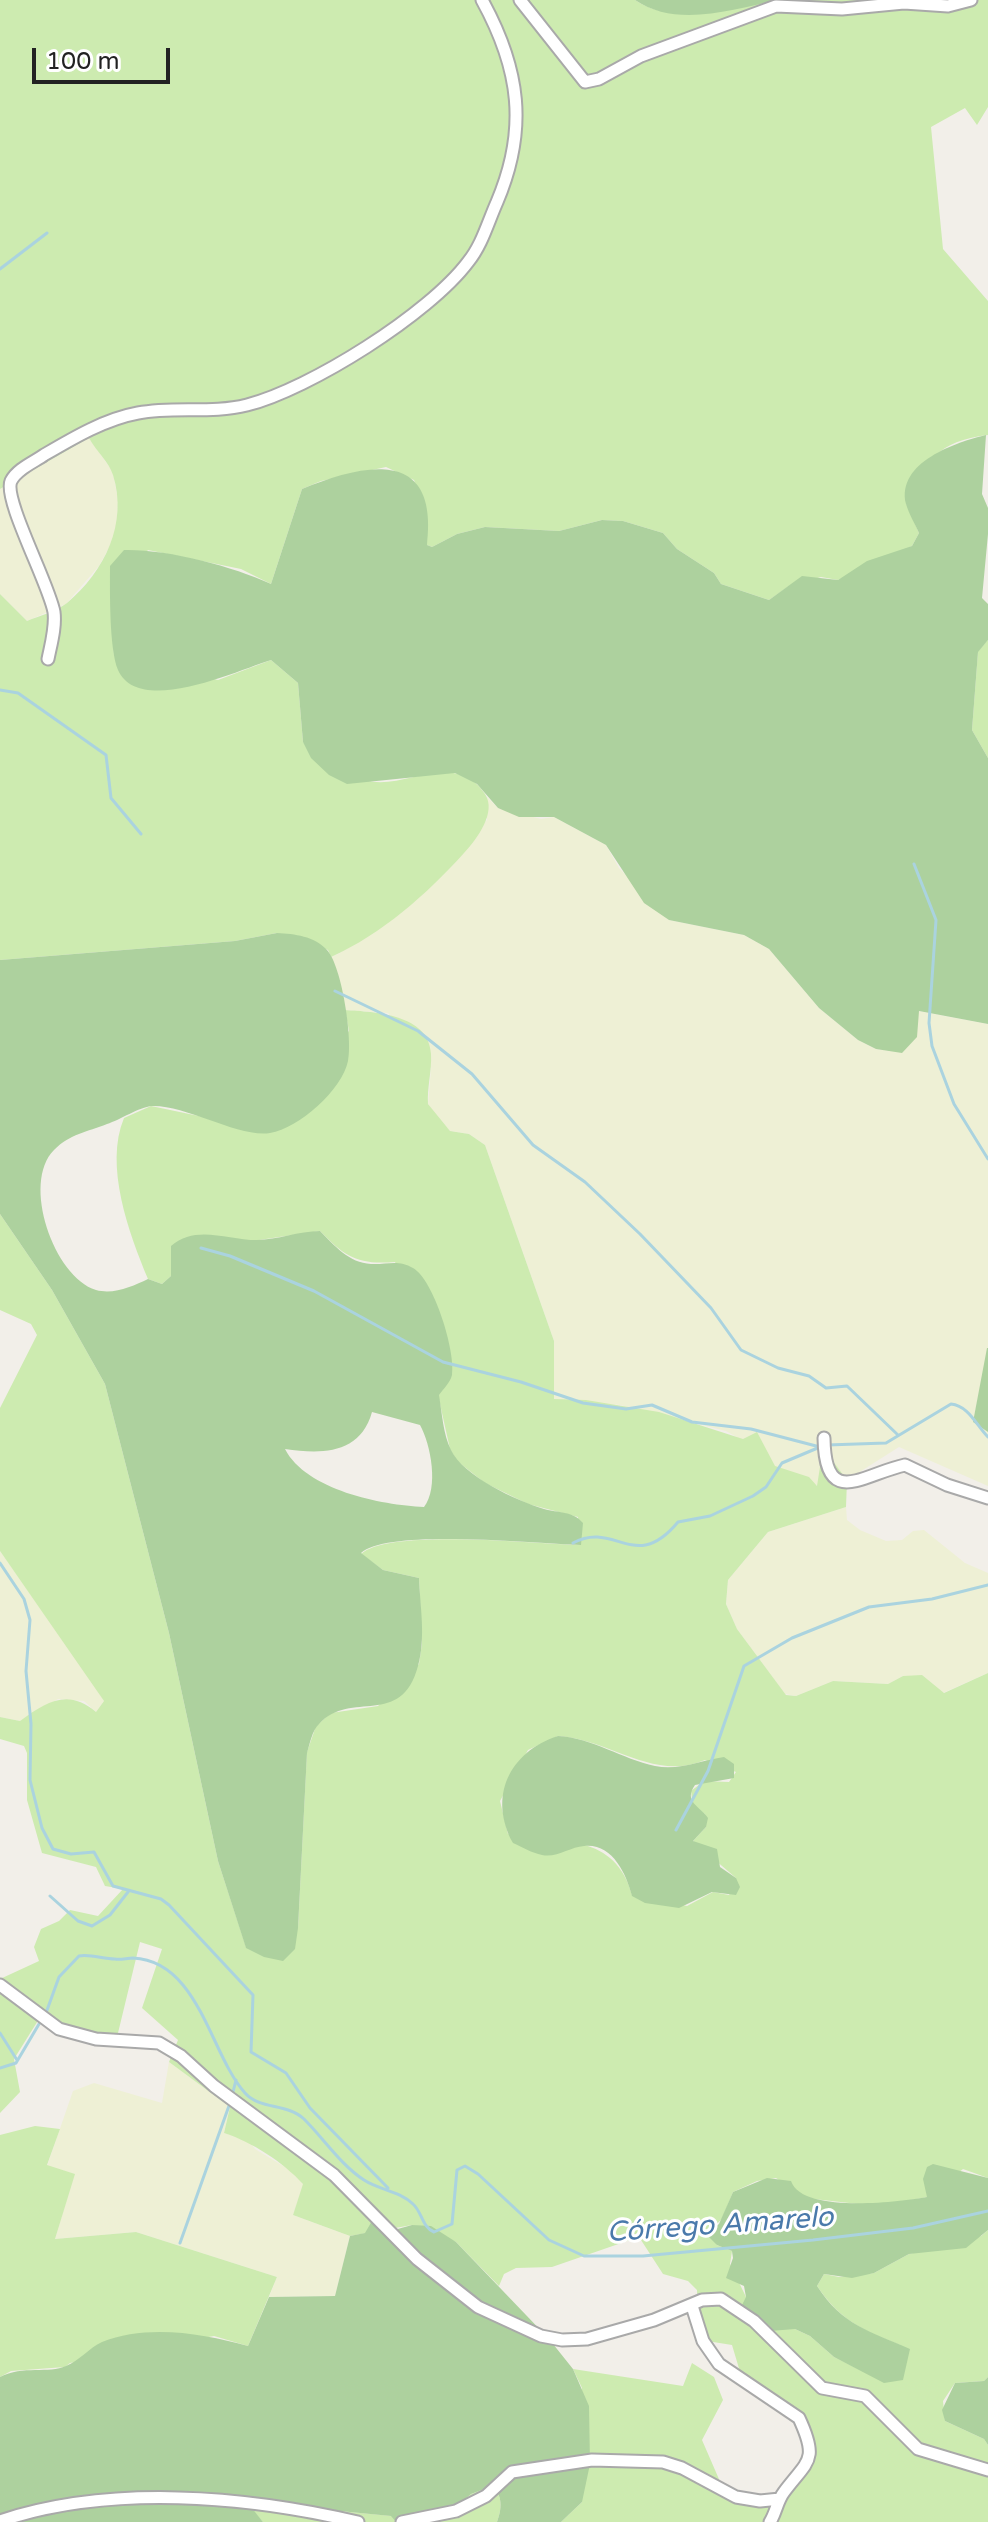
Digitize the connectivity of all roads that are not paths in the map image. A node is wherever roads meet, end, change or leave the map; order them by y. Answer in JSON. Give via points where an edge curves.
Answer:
{"nodes":[{"id":1,"x":482,"y":0,"type":"edge"},
{"id":2,"x":520,"y":0,"type":"edge"},
{"id":3,"x":971,"y":0,"type":"edge"},
{"id":4,"x":48,"y":659,"type":"dead end"},
{"id":5,"x":824,"y":1438,"type":"dead end"},
{"id":6,"x":988,"y":1498,"type":"edge"},
{"id":7,"x":0,"y":1985,"type":"edge"},
{"id":8,"x":692,"y":2306,"type":"junction"},
{"id":9,"x":988,"y":2470,"type":"edge"},
{"id":10,"x":780,"y":2499,"type":"junction"},
{"id":11,"x":0,"y":2521,"type":"edge"},
{"id":12,"x":358,"y":2522,"type":"edge"},
{"id":13,"x":402,"y":2522,"type":"edge"},
{"id":14,"x":770,"y":2522,"type":"edge"}],
"edges":[{"from":1,"to":4,"type":"street","via":[[507,54],[519,110],[511,164],[471,259],[416,313],[371,344],[273,396],[221,409],[158,411],[118,419],[17,473],[10,487],[13,509],[53,608]]},
{"from":2,"to":3,"type":"street","via":[[585,82],[776,6],[948,6]]},
{"from":5,"to":6,"type":"street","via":[[824,1464],[843,1482],[857,1484],[905,1465]]},
{"from":7,"to":8,"type":"street","via":[[67,2032],[159,2043],[181,2056],[334,2175],[417,2259],[478,2307],[541,2336],[587,2339]]},
{"from":8,"to":9,"type":"street","via":[[711,2298],[732,2304],[822,2388],[865,2396],[918,2449]]},
{"from":8,"to":10,"type":"street","via":[[703,2341],[719,2364],[799,2418],[810,2450],[807,2466]]},
{"from":10,"to":13,"type":"street","via":[[736,2497],[663,2462],[592,2460],[512,2472],[486,2496],[456,2511]]},
{"from":10,"to":14,"type":"street"},
{"from":11,"to":12,"type":"street","via":[[64,2502],[188,2498],[245,2501]]}]}
